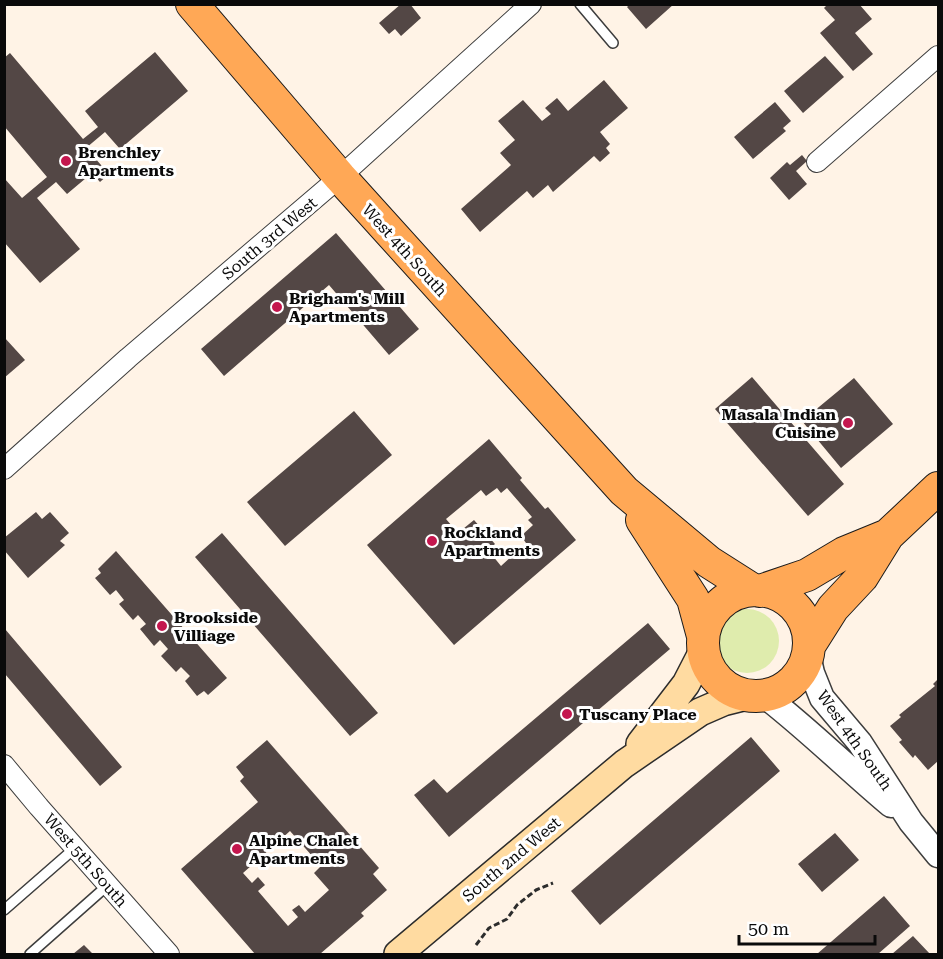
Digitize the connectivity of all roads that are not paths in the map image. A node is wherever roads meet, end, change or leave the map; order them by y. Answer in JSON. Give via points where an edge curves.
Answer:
{"nodes":[{"id":1,"x":192,"y":4,"type":"edge"},
{"id":2,"x":531,"y":4,"type":"edge"},
{"id":3,"x":580,"y":4,"type":"edge"},
{"id":4,"x":613,"y":43,"type":"dead end"},
{"id":5,"x":939,"y":57,"type":"edge"},
{"id":6,"x":817,"y":162,"type":"dead end"},
{"id":7,"x":340,"y":177,"type":"junction"},
{"id":8,"x":4,"y":469,"type":"edge"},
{"id":9,"x":939,"y":488,"type":"edge"},
{"id":10,"x":624,"y":491,"type":"junction"},
{"id":11,"x":888,"y":535,"type":"junction"},
{"id":12,"x":757,"y":590,"type":"junction"},
{"id":13,"x":703,"y":644,"type":"junction"},
{"id":14,"x":808,"y":650,"type":"junction"},
{"id":15,"x":756,"y":696,"type":"junction"},
{"id":16,"x":624,"y":764,"type":"junction"},
{"id":17,"x":4,"y":765,"type":"edge"},
{"id":18,"x":911,"y":822,"type":"junction"},
{"id":19,"x":75,"y":848,"type":"junction"},
{"id":20,"x":939,"y":855,"type":"edge"},
{"id":21,"x":108,"y":885,"type":"junction"},
{"id":22,"x":4,"y":910,"type":"edge"},
{"id":23,"x":30,"y":954,"type":"edge"},
{"id":24,"x":168,"y":954,"type":"edge"},
{"id":25,"x":398,"y":954,"type":"edge"}],
"edges":[{"from":1,"to":7,"type":"main road","name":"West 4th South"},
{"from":2,"to":7,"type":"street","name":"South 3rd West"},
{"from":3,"to":4,"type":"lane"},
{"from":5,"to":6,"type":"street"},
{"from":7,"to":8,"type":"street","name":"South 3rd West"},
{"from":7,"to":10,"type":"main road","name":"West 4th South"},
{"from":9,"to":11,"type":"main road"},
{"from":10,"to":12,"type":"main road","name":"West 4th South","via":[[709,562]]},
{"from":10,"to":13,"type":"main road","name":"West 4th South","via":[[693,599]]},
{"from":11,"to":12,"type":"main road","via":[[844,553],[807,575]]},
{"from":11,"to":14,"type":"main road","via":[[862,577],[833,608]]},
{"from":12,"to":13,"type":"main road","via":[[739,593],[715,609],[707,622]]},
{"from":12,"to":14,"type":"main road","via":[[774,593],[796,609],[808,633]]},
{"from":13,"to":15,"type":"main road","via":[[708,667],[718,681],[731,691]]},
{"from":13,"to":16,"type":"main road","name":"South 2nd West","via":[[686,684]]},
{"from":14,"to":15,"type":"main road","via":[[793,682],[780,691]]},
{"from":14,"to":18,"type":"street","name":"West 4th South","via":[[822,698],[860,743]]},
{"from":15,"to":16,"type":"main road","name":"South 2nd West","via":[[723,702],[700,712]]},
{"from":15,"to":18,"type":"street","name":"West 4th South"},
{"from":16,"to":25,"type":"main road","name":"South 2nd West"},
{"from":17,"to":19,"type":"street","name":"West 5th South"},
{"from":18,"to":20,"type":"street","name":"West 4th South"},
{"from":19,"to":21,"type":"street","name":"West 5th South"},
{"from":19,"to":22,"type":"lane"},
{"from":21,"to":23,"type":"lane"},
{"from":21,"to":24,"type":"street","name":"West 5th South"}]}
